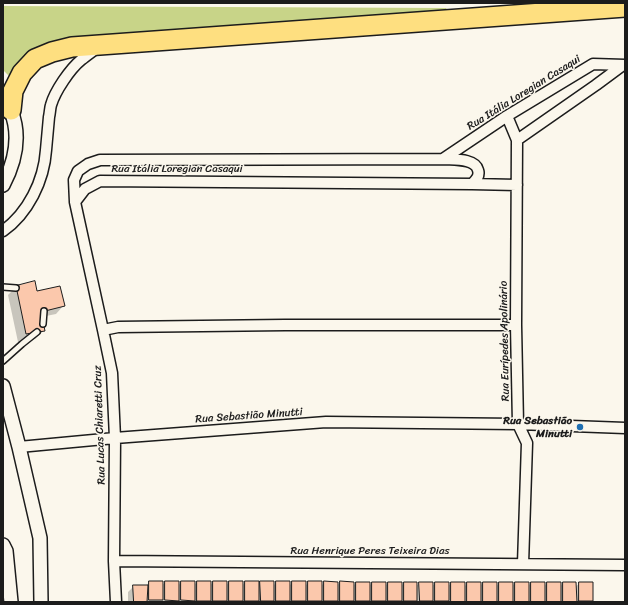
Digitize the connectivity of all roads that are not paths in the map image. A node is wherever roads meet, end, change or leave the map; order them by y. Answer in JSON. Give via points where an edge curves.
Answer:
{"nodes":[{"id":1,"x":625,"y":8,"type":"edge"},
{"id":2,"x":101,"y":45,"type":"junction"},
{"id":3,"x":624,"y":65,"type":"edge"},
{"id":4,"x":7,"y":102,"type":"edge"},
{"id":5,"x":506,"y":116,"type":"junction"},
{"id":6,"x":517,"y":140,"type":"junction"},
{"id":7,"x":443,"y":159,"type":"junction"},
{"id":8,"x":472,"y":184,"type":"junction"},
{"id":9,"x":3,"y":185,"type":"edge"},
{"id":10,"x":517,"y":185,"type":"junction"},
{"id":11,"x":75,"y":202,"type":"junction"},
{"id":12,"x":3,"y":231,"type":"edge"},
{"id":13,"x":3,"y":287,"type":"edge"},
{"id":14,"x":16,"y":288,"type":"dead end"},
{"id":15,"x":44,"y":311,"type":"dead end"},
{"id":16,"x":43,"y":324,"type":"dead end"},
{"id":17,"x":516,"y":325,"type":"junction"},
{"id":18,"x":103,"y":330,"type":"junction"},
{"id":19,"x":37,"y":332,"type":"dead end"},
{"id":20,"x":3,"y":361,"type":"edge"},
{"id":21,"x":3,"y":386,"type":"edge"},
{"id":22,"x":518,"y":424,"type":"junction"},
{"id":23,"x":625,"y":428,"type":"edge"},
{"id":24,"x":115,"y":438,"type":"junction"},
{"id":25,"x":19,"y":447,"type":"junction"},
{"id":26,"x":3,"y":546,"type":"edge"},
{"id":27,"x":114,"y":561,"type":"junction"},
{"id":28,"x":523,"y":564,"type":"junction"},
{"id":29,"x":625,"y":565,"type":"edge"},
{"id":30,"x":11,"y":602,"type":"edge"},
{"id":31,"x":41,"y":602,"type":"edge"},
{"id":32,"x":116,"y":602,"type":"edge"}],
"edges":[{"from":1,"to":2,"type":"highway"},
{"from":2,"to":4,"type":"highway","via":[[72,47],[35,59],[22,74]]},
{"from":2,"to":12,"type":"street","via":[[80,61],[62,83],[50,106],[46,152],[38,186],[19,216]]},
{"from":3,"to":5,"type":"street","name":"Rua Itália Loregian Casaqui","via":[[593,64]]},
{"from":3,"to":6,"type":"street","name":"Rua Itália Loregian Casaqui"},
{"from":4,"to":9,"type":"street","via":[[15,129],[16,148],[9,174]]},
{"from":5,"to":6,"type":"street"},
{"from":5,"to":7,"type":"street","name":"Rua Itália Loregian Casaqui"},
{"from":6,"to":10,"type":"street","name":"Rua Eurípedes Apolinário"},
{"from":7,"to":8,"type":"street","name":"Rua Itália Loregian Casaqui","via":[[470,161],[476,165],[479,172]]},
{"from":7,"to":11,"type":"street","name":"Rua Itália Loregian Casaqui","via":[[100,160],[78,171],[74,180]]},
{"from":8,"to":10,"type":"street","name":"Rua Itália Loregian Casaqui"},
{"from":8,"to":11,"type":"street","name":"Rua Itália Loregian Casaqui","via":[[100,181],[85,190]]},
{"from":10,"to":17,"type":"street","name":"Rua Eurípedes Apolinário"},
{"from":11,"to":18,"type":"street","name":"Rua Lucas Chiaretti Cruz"},
{"from":13,"to":14,"type":"lane"},
{"from":15,"to":16,"type":"lane"},
{"from":17,"to":18,"type":"street","via":[[118,327]]},
{"from":17,"to":22,"type":"street","name":"Rua Eurípedes Apolinário"},
{"from":18,"to":24,"type":"street","name":"Rua Lucas Chiaretti Cruz","via":[[112,373]]},
{"from":19,"to":20,"type":"lane"},
{"from":21,"to":25,"type":"street"},
{"from":22,"to":23,"type":"street","name":"Rua Sebastião Minutti"},
{"from":22,"to":24,"type":"street","name":"Rua Sebastião Minutti","via":[[326,422]]},
{"from":22,"to":28,"type":"street","name":"Rua Eurípedes Apolinário","via":[[527,443]]},
{"from":24,"to":25,"type":"street","name":"Rua Sebastião Minutti"},
{"from":24,"to":27,"type":"street","name":"Rua Lucas Chiaretti Cruz"},
{"from":25,"to":31,"type":"street","via":[[40,538]]},
{"from":26,"to":30,"type":"street","via":[[6,551]]},
{"from":27,"to":28,"type":"street","name":"Rua Henrique Peres Teixeira Dias"},
{"from":27,"to":32,"type":"street","name":"Rua Lucas Chiaretti Cruz"},
{"from":28,"to":29,"type":"street","name":"Rua Henrique Peres Teixeira Dias"}]}
